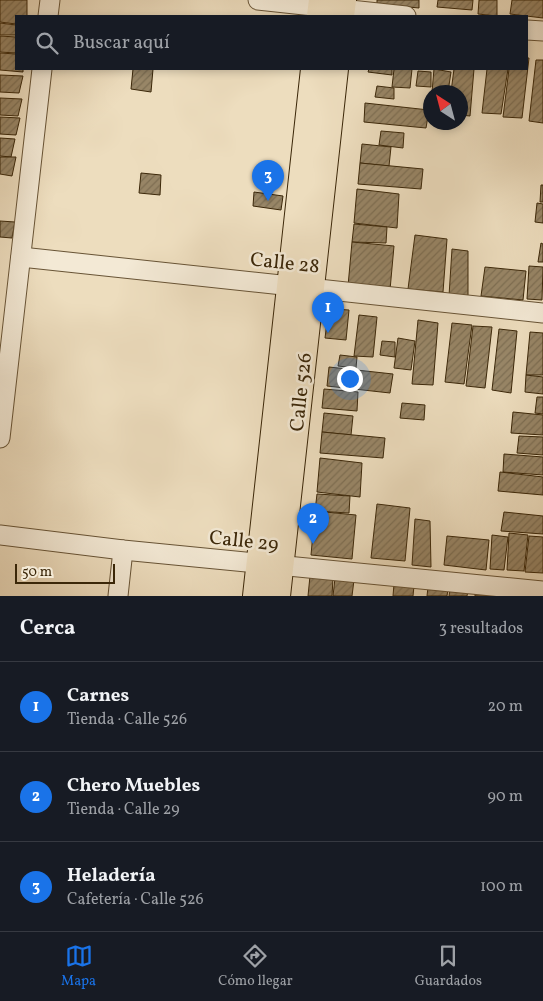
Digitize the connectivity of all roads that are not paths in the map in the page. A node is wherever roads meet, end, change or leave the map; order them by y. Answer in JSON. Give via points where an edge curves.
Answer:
{"nodes":[{"id":1,"x":50,"y":0,"type":"edge"},
{"id":2,"x":258,"y":0,"type":"edge"},
{"id":3,"x":331,"y":8,"type":"edge"},
{"id":4,"x":48,"y":15,"type":"edge"},
{"id":5,"x":397,"y":15,"type":"edge"},
{"id":6,"x":528,"y":30,"type":"edge"},
{"id":7,"x":543,"y":31,"type":"edge"},
{"id":8,"x":42,"y":70,"type":"edge"},
{"id":9,"x":313,"y":70,"type":"edge"},
{"id":10,"x":336,"y":70,"type":"edge"},
{"id":11,"x":21,"y":257,"type":"junction"},
{"id":12,"x":301,"y":286,"type":"junction"},
{"id":13,"x":543,"y":313,"type":"edge"},
{"id":14,"x":0,"y":438,"type":"edge"},
{"id":15,"x":0,"y":536,"type":"edge"},
{"id":16,"x":123,"y":550,"type":"junction"},
{"id":17,"x":270,"y":565,"type":"junction"},
{"id":18,"x":543,"y":591,"type":"edge"},
{"id":19,"x":118,"y":596,"type":"edge"},
{"id":20,"x":256,"y":596,"type":"edge"},
{"id":21,"x":278,"y":596,"type":"edge"}],
"edges":[{"from":1,"to":4,"type":"street"},
{"from":2,"to":3,"type":"street"},
{"from":3,"to":5,"type":"street"},
{"from":6,"to":7,"type":"street"},
{"from":8,"to":11,"type":"street"},
{"from":9,"to":12,"type":"main road","name":"Calle 526"},
{"from":10,"to":12,"type":"main road","name":"Calle 526"},
{"from":11,"to":12,"type":"street","name":"Calle 28"},
{"from":11,"to":14,"type":"street"},
{"from":12,"to":13,"type":"street","name":"Calle 28"},
{"from":12,"to":17,"type":"main road","name":"Calle 526"},
{"from":15,"to":16,"type":"street","name":"Calle 29"},
{"from":16,"to":17,"type":"street","name":"Calle 29"},
{"from":16,"to":19,"type":"street"},
{"from":17,"to":18,"type":"street","name":"Calle 29"},
{"from":17,"to":20,"type":"main road","name":"Calle 526"},
{"from":17,"to":21,"type":"main road","name":"Calle 526"}]}
